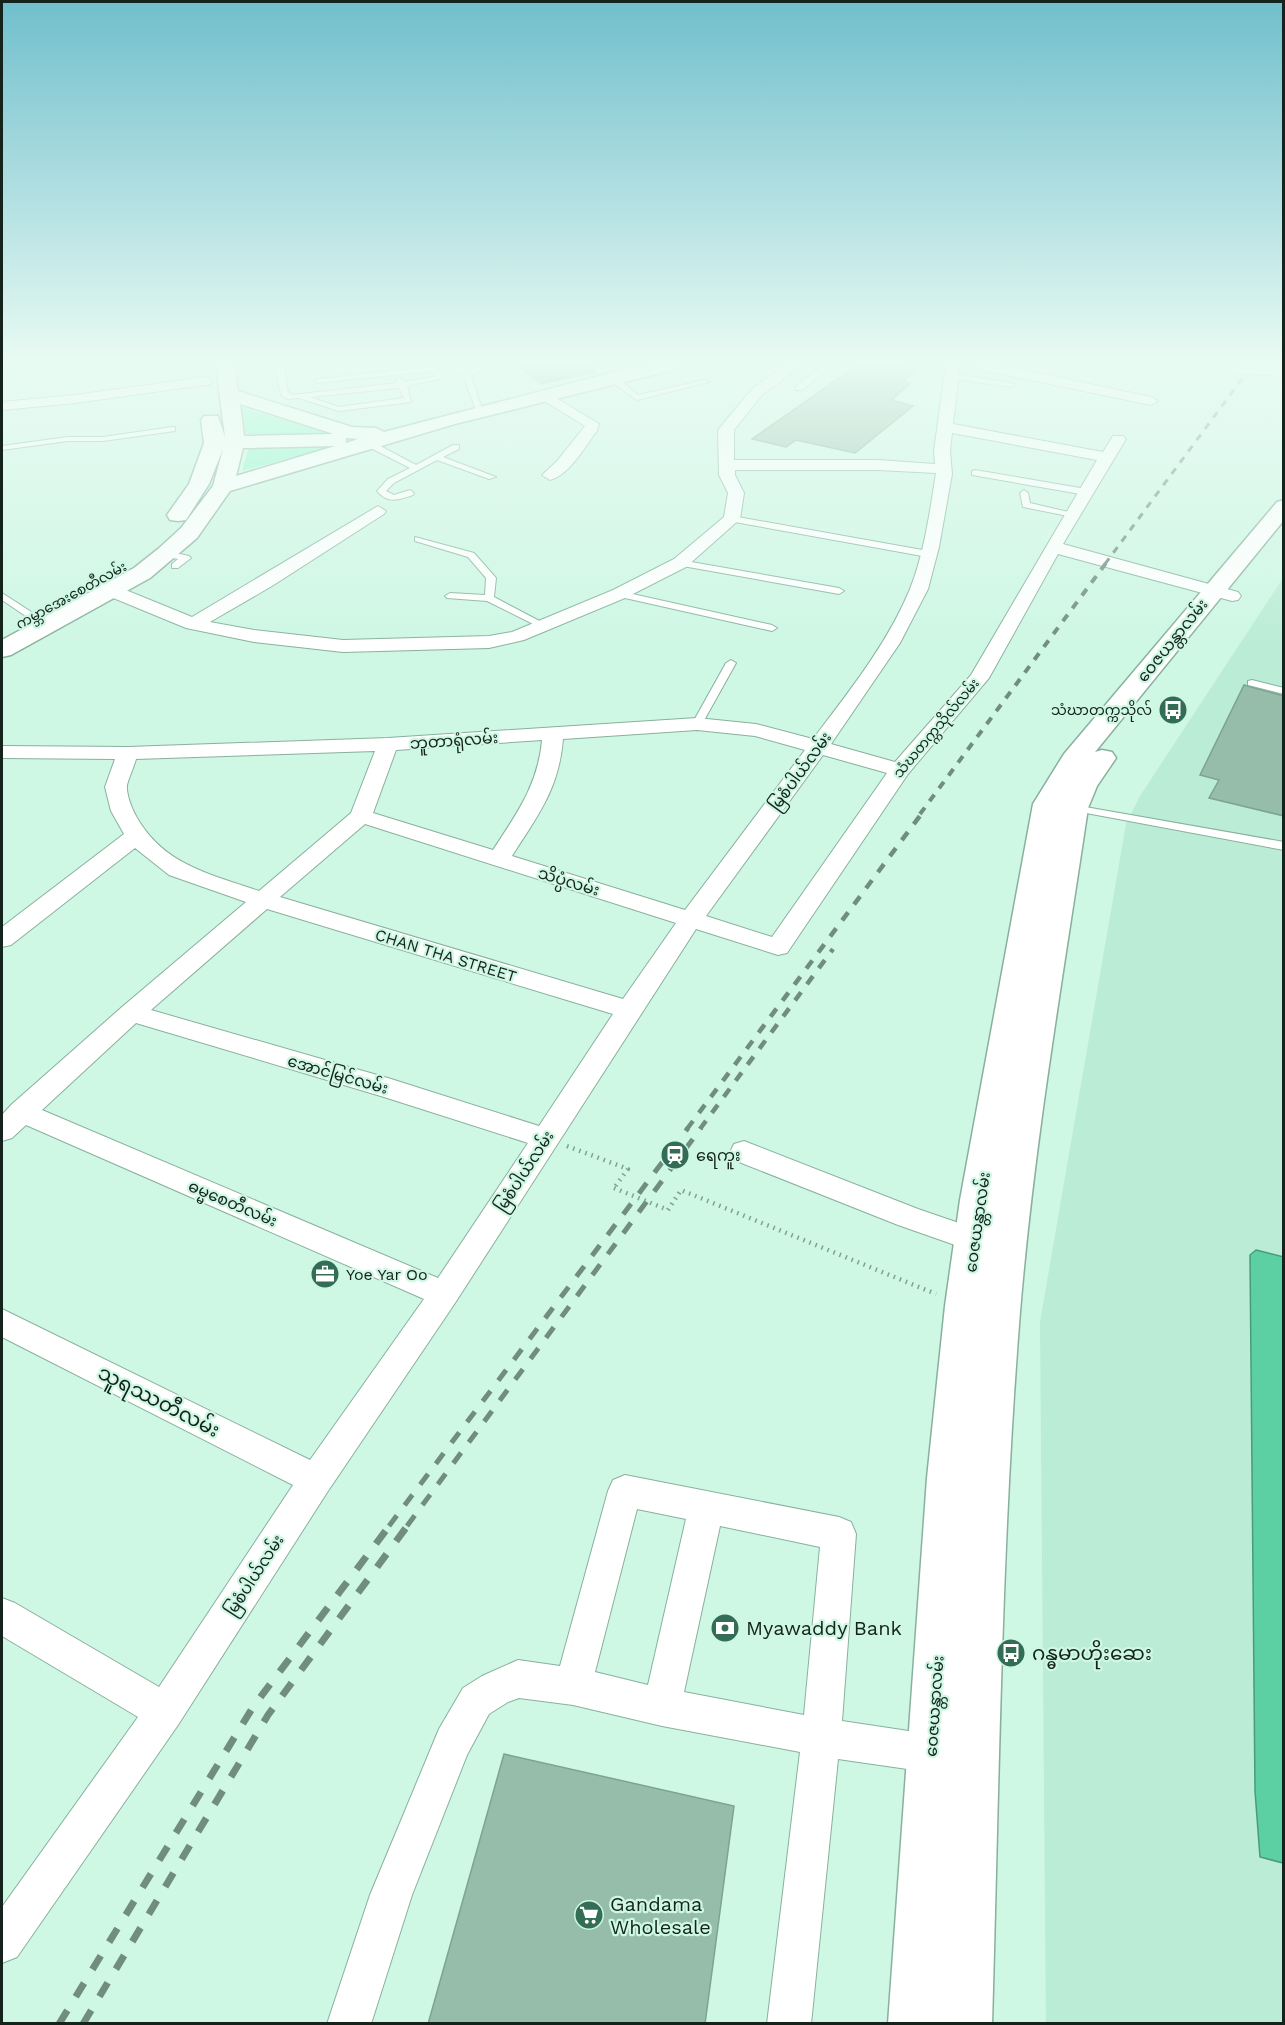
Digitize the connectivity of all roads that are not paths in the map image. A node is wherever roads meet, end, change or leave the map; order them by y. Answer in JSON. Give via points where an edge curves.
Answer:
{"nodes":[{"id":1,"x":215,"y":458,"type":"edge"},
{"id":2,"x":224,"y":458,"type":"edge"},
{"id":3,"x":312,"y":458,"type":"edge"},
{"id":4,"x":400,"y":458,"type":"edge"},
{"id":5,"x":435,"y":458,"type":"edge"},
{"id":6,"x":437,"y":458,"type":"edge"},
{"id":7,"x":567,"y":458,"type":"edge"},
{"id":8,"x":727,"y":458,"type":"edge"},
{"id":9,"x":943,"y":458,"type":"edge"},
{"id":10,"x":1107,"y":458,"type":"edge"},
{"id":11,"x":727,"y":465,"type":"junction"},
{"id":12,"x":416,"y":468,"type":"junction"},
{"id":13,"x":944,"y":469,"type":"junction"},
{"id":14,"x":975,"y":472,"type":"dead end"},
{"id":15,"x":550,"y":475,"type":"dead end"},
{"id":16,"x":492,"y":477,"type":"dead end"},
{"id":17,"x":223,"y":487,"type":"junction"},
{"id":18,"x":410,"y":492,"type":"dead end"},
{"id":19,"x":1086,"y":492,"type":"junction"},
{"id":20,"x":1024,"y":493,"type":"dead end"},
{"id":21,"x":1284,"y":506,"type":"edge"},
{"id":22,"x":378,"y":511,"type":"dead end"},
{"id":23,"x":1072,"y":514,"type":"junction"},
{"id":24,"x":732,"y":519,"type":"junction"},
{"id":25,"x":1284,"y":531,"type":"edge"},
{"id":26,"x":418,"y":539,"type":"dead end"},
{"id":27,"x":1054,"y":547,"type":"junction"},
{"id":28,"x":928,"y":554,"type":"junction"},
{"id":29,"x":680,"y":563,"type":"junction"},
{"id":30,"x":103,"y":588,"type":"junction"},
{"id":31,"x":839,"y":591,"type":"dead end"},
{"id":32,"x":619,"y":594,"type":"junction"},
{"id":33,"x":1222,"y":594,"type":"junction"},
{"id":34,"x":2,"y":596,"type":"edge"},
{"id":35,"x":450,"y":596,"type":"dead end"},
{"id":36,"x":489,"y":598,"type":"junction"},
{"id":37,"x":33,"y":617,"type":"junction"},
{"id":38,"x":193,"y":624,"type":"junction"},
{"id":39,"x":544,"y":626,"type":"junction"},
{"id":40,"x":772,"y":628,"type":"dead end"},
{"id":41,"x":5,"y":642,"type":"edge"},
{"id":42,"x":731,"y":663,"type":"dead end"},
{"id":43,"x":1252,"y":683,"type":"dead end"},
{"id":44,"x":1284,"y":691,"type":"edge"},
{"id":45,"x":697,"y":723,"type":"junction"},
{"id":46,"x":553,"y":734,"type":"junction"},
{"id":47,"x":388,"y":744,"type":"junction"},
{"id":48,"x":818,"y":746,"type":"junction"},
{"id":49,"x":2,"y":752,"type":"edge"},
{"id":50,"x":128,"y":753,"type":"junction"},
{"id":51,"x":900,"y":770,"type":"junction"},
{"id":52,"x":1074,"y":808,"type":"junction"},
{"id":53,"x":361,"y":816,"type":"junction"},
{"id":54,"x":136,"y":836,"type":"junction"},
{"id":55,"x":1284,"y":846,"type":"edge"},
{"id":56,"x":499,"y":859,"type":"junction"},
{"id":57,"x":263,"y":900,"type":"junction"},
{"id":58,"x":691,"y":919,"type":"junction"},
{"id":59,"x":2,"y":939,"type":"edge"},
{"id":60,"x":778,"y":947,"type":"joint"},
{"id":61,"x":629,"y":1010,"type":"junction"},
{"id":62,"x":131,"y":1012,"type":"junction"},
{"id":63,"x":11,"y":1121,"type":"edge"},
{"id":64,"x":545,"y":1138,"type":"junction"},
{"id":65,"x":744,"y":1152,"type":"dead end"},
{"id":66,"x":975,"y":1240,"type":"junction"},
{"id":67,"x":444,"y":1294,"type":"junction"},
{"id":68,"x":2,"y":1322,"type":"edge"},
{"id":69,"x":316,"y":1480,"type":"junction"},
{"id":70,"x":706,"y":1509,"type":"junction"},
{"id":71,"x":2,"y":1616,"type":"edge"},
{"id":72,"x":573,"y":1686,"type":"junction"},
{"id":73,"x":662,"y":1707,"type":"junction"},
{"id":74,"x":165,"y":1712,"type":"junction"},
{"id":75,"x":821,"y":1737,"type":"junction"},
{"id":76,"x":953,"y":1757,"type":"junction"},
{"id":77,"x":2,"y":1942,"type":"edge"},
{"id":78,"x":349,"y":2024,"type":"edge"},
{"id":79,"x":789,"y":2024,"type":"edge"},
{"id":80,"x":916,"y":2024,"type":"edge"},
{"id":81,"x":964,"y":2024,"type":"edge"}],
"edges":[{"from":1,"to":30,"type":"main road","name":"ကမ္ဘာအေးစေတီလမ်း","via":[[166,532]]},
{"from":2,"to":17,"type":"main road"},
{"from":3,"to":17,"type":"main road"},
{"from":4,"to":12,"type":"lane"},
{"from":5,"to":12,"type":"lane"},
{"from":6,"to":16,"type":"lane"},
{"from":7,"to":15,"type":"street"},
{"from":8,"to":11,"type":"street"},
{"from":9,"to":13,"type":"street","name":"မြစံပါယ်လမ်း"},
{"from":10,"to":19,"type":"street","name":"သံဃတက္ကသိုလ်လမ်း"},
{"from":11,"to":13,"type":"street"},
{"from":11,"to":24,"type":"street","via":[[736,494]]},
{"from":12,"to":18,"type":"lane","via":[[381,491],[387,498],[395,499]]},
{"from":13,"to":28,"type":"street","name":"မြစံပါယ်လမ်း"},
{"from":14,"to":19,"type":"lane"},
{"from":17,"to":30,"type":"main road","name":"ကမ္ဘာအေးစေတီလမ်း","via":[[171,560]]},
{"from":19,"to":23,"type":"street","name":"သံဃတက္ကသိုလ်လမ်း"},
{"from":20,"to":23,"type":"lane","via":[[1026,505]]},
{"from":21,"to":33,"type":"main road","name":"ဝေဇယန္တာလမ်း"},
{"from":22,"to":38,"type":"street"},
{"from":23,"to":27,"type":"street","name":"သံဃတက္ကသိုလ်လမ်း"},
{"from":24,"to":28,"type":"lane"},
{"from":24,"to":29,"type":"street"},
{"from":25,"to":33,"type":"main road","name":"ဝေဇယန္တာလမ်း"},
{"from":26,"to":36,"type":"lane","via":[[471,555],[491,578]]},
{"from":27,"to":33,"type":"street"},
{"from":27,"to":51,"type":"street","name":"သံဃတက္ကသိုလ်လမ်း","via":[[979,678]]},
{"from":28,"to":48,"type":"street","name":"မြစံပါယ်လမ်း","via":[[919,589],[891,643]]},
{"from":29,"to":31,"type":"lane"},
{"from":29,"to":32,"type":"street"},
{"from":30,"to":37,"type":"main road","name":"ကမ္ဘာအေးစေတီလမ်း"},
{"from":30,"to":38,"type":"street"},
{"from":30,"to":41,"type":"main road","name":"ကမ္ဘာအေးစေတီလမ်း"},
{"from":32,"to":39,"type":"street"},
{"from":32,"to":40,"type":"lane"},
{"from":33,"to":52,"type":"main road","name":"ဝေဇယန္တာလမ်း","via":[[1098,764]]},
{"from":33,"to":66,"type":"main road","name":"ဝေဇယန္တာလမ်း","via":[[1074,760],[1047,804]]},
{"from":34,"to":37,"type":"lane"},
{"from":35,"to":36,"type":"lane"},
{"from":36,"to":39,"type":"lane"},
{"from":37,"to":41,"type":"main road","name":"ကမ္ဘာအေးစေတီလမ်း"},
{"from":38,"to":39,"type":"street","via":[[254,636],[343,646],[489,642]]},
{"from":42,"to":45,"type":"lane"},
{"from":43,"to":44,"type":"lane"},
{"from":45,"to":46,"type":"street","name":"ဘူတာရုံလမ်း"},
{"from":45,"to":48,"type":"street","name":"ဘူတာရုံလမ်း","via":[[756,730]]},
{"from":46,"to":47,"type":"street","name":"ဘူတာရုံလမ်း"},
{"from":46,"to":56,"type":"street","via":[[550,765],[535,803]]},
{"from":47,"to":50,"type":"street","name":"ဘူတာရုံလမ်း"},
{"from":47,"to":53,"type":"street"},
{"from":48,"to":51,"type":"street","name":"ဘူတာရုံလမ်း"},
{"from":48,"to":58,"type":"street","name":"မြစံပါယ်လမ်း"},
{"from":49,"to":50,"type":"street","name":"ဘူတာရုံလမ်း"},
{"from":50,"to":54,"type":"street","name":"CHAN THA STREET","via":[[116,787],[122,811]]},
{"from":51,"to":60,"type":"street","name":"သံဃတက္ကသိုလ်လမ်း"},
{"from":52,"to":55,"type":"lane"},
{"from":52,"to":76,"type":"main road","name":"ဝေဇယန္တာလမ်း","via":[[1023,1132],[1000,1311],[982,1574]]},
{"from":53,"to":56,"type":"street","name":"သိပ္ပံလမ်း"},
{"from":53,"to":57,"type":"street"},
{"from":54,"to":57,"type":"street","name":"CHAN THA STREET","via":[[177,870]]},
{"from":54,"to":59,"type":"street"},
{"from":56,"to":58,"type":"street","name":"သိပ္ပံလမ်း"},
{"from":57,"to":61,"type":"street","name":"CHAN THA STREET"},
{"from":57,"to":62,"type":"street"},
{"from":58,"to":60,"type":"street","name":"သိပ္ပံလမ်း"},
{"from":58,"to":61,"type":"street","name":"မြစံပါယ်လမ်း"},
{"from":61,"to":64,"type":"street","name":"မြစံပါယ်လမ်း"},
{"from":62,"to":63,"type":"street"},
{"from":62,"to":64,"type":"street","name":"အောင်မြင်လမ်း"},
{"from":63,"to":67,"type":"street","name":"ဓမ္မစေတီလမ်း"},
{"from":64,"to":67,"type":"street","name":"မြစံပါယ်လမ်း"},
{"from":65,"to":66,"type":"street"},
{"from":66,"to":76,"type":"main road","name":"ဝေဇယန္တာလမ်း","via":[[949,1478]]},
{"from":67,"to":69,"type":"street","name":"မြစံပါယ်လမ်း"},
{"from":68,"to":69,"type":"street","name":"သူရဿတီလမ်း"},
{"from":69,"to":74,"type":"street","name":"မြစံပါယ်လမ်း"},
{"from":70,"to":72,"type":"street","via":[[625,1491]]},
{"from":70,"to":73,"type":"street"},
{"from":70,"to":75,"type":"street","via":[[839,1534]]},
{"from":71,"to":74,"type":"street"},
{"from":72,"to":73,"type":"street"},
{"from":72,"to":78,"type":"street","via":[[518,1679],[476,1701],[453,1743],[391,1895]]},
{"from":73,"to":75,"type":"street"},
{"from":74,"to":77,"type":"street","name":"မြစံပါယ်လမ်း"},
{"from":75,"to":76,"type":"street"},
{"from":75,"to":79,"type":"street"},
{"from":76,"to":80,"type":"main road","name":"ဝေဇယန္တာလမ်း"},
{"from":76,"to":81,"type":"main road","name":"ဝေဇယန္တာလမ်း"}]}
